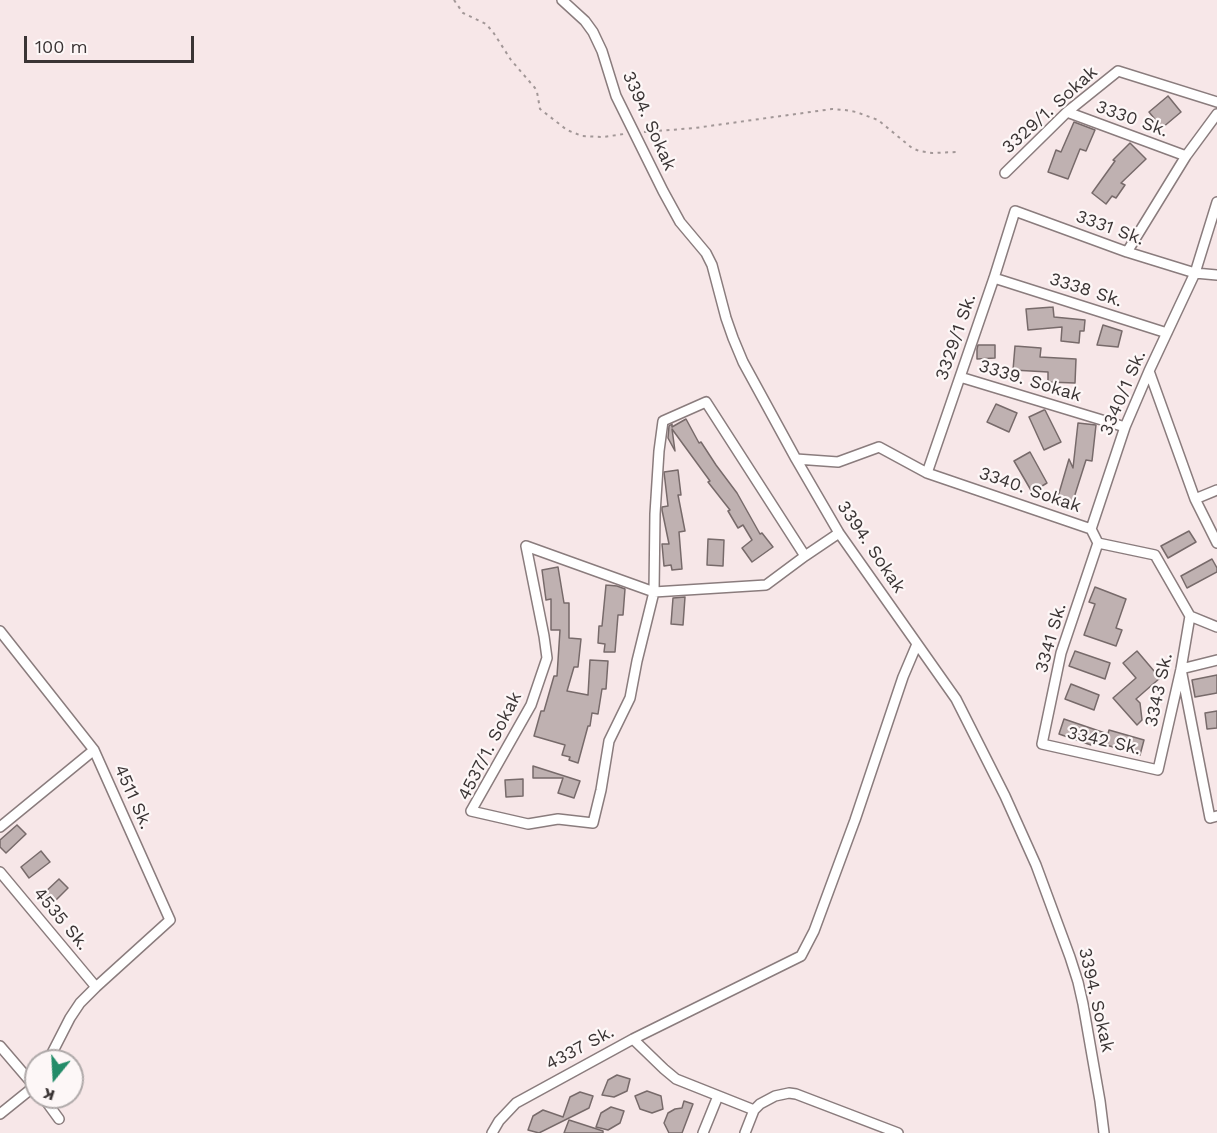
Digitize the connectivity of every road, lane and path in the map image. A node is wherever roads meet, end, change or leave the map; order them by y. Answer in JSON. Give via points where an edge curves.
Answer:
{"nodes":[{"id":1,"x":454,"y":0,"type":"edge"},
{"id":2,"x":562,"y":0,"type":"edge"},
{"id":3,"x":1217,"y":102,"type":"edge"},
{"id":4,"x":1067,"y":112,"type":"junction"},
{"id":5,"x":1217,"y":114,"type":"edge"},
{"id":6,"x":635,"y":132,"type":"junction"},
{"id":7,"x":957,"y":152,"type":"dead end"},
{"id":8,"x":1186,"y":156,"type":"junction"},
{"id":9,"x":1005,"y":173,"type":"dead end"},
{"id":10,"x":1217,"y":202,"type":"edge"},
{"id":11,"x":1015,"y":211,"type":"joint"},
{"id":12,"x":1127,"y":252,"type":"junction"},
{"id":13,"x":1195,"y":273,"type":"junction"},
{"id":14,"x":1217,"y":275,"type":"edge"},
{"id":15,"x":994,"y":278,"type":"junction"},
{"id":16,"x":1167,"y":333,"type":"junction"},
{"id":17,"x":1149,"y":371,"type":"junction"},
{"id":18,"x":960,"y":377,"type":"junction"},
{"id":19,"x":1125,"y":427,"type":"junction"},
{"id":20,"x":796,"y":459,"type":"junction"},
{"id":21,"x":927,"y":473,"type":"junction"},
{"id":22,"x":1217,"y":490,"type":"edge"},
{"id":23,"x":1195,"y":499,"type":"junction"},
{"id":24,"x":1091,"y":529,"type":"junction"},
{"id":25,"x":839,"y":534,"type":"junction"},
{"id":26,"x":1098,"y":543,"type":"junction"},
{"id":27,"x":1217,"y":543,"type":"edge"},
{"id":28,"x":805,"y":556,"type":"junction"},
{"id":29,"x":654,"y":592,"type":"junction"},
{"id":30,"x":1190,"y":616,"type":"junction"},
{"id":31,"x":1217,"y":627,"type":"edge"},
{"id":32,"x":0,"y":631,"type":"edge"},
{"id":33,"x":917,"y":644,"type":"junction"},
{"id":34,"x":1217,"y":660,"type":"edge"},
{"id":35,"x":1181,"y":669,"type":"junction"},
{"id":36,"x":1042,"y":744,"type":"joint"},
{"id":37,"x":94,"y":750,"type":"junction"},
{"id":38,"x":1158,"y":770,"type":"joint"},
{"id":39,"x":1214,"y":817,"type":"edge"},
{"id":40,"x":0,"y":827,"type":"edge"},
{"id":41,"x":0,"y":872,"type":"edge"},
{"id":42,"x":96,"y":987,"type":"junction"},
{"id":43,"x":633,"y":1039,"type":"junction"},
{"id":44,"x":0,"y":1046,"type":"edge"},
{"id":45,"x":54,"y":1049,"type":"edge"},
{"id":46,"x":24,"y":1073,"type":"edge"},
{"id":47,"x":24,"y":1096,"type":"edge"},
{"id":48,"x":718,"y":1096,"type":"junction"},
{"id":49,"x":52,"y":1109,"type":"edge"},
{"id":50,"x":754,"y":1110,"type":"junction"},
{"id":51,"x":0,"y":1114,"type":"edge"},
{"id":52,"x":59,"y":1119,"type":"dead end"},
{"id":53,"x":492,"y":1133,"type":"edge"},
{"id":54,"x":703,"y":1133,"type":"edge"},
{"id":55,"x":745,"y":1133,"type":"edge"},
{"id":56,"x":898,"y":1133,"type":"edge"},
{"id":57,"x":1104,"y":1133,"type":"edge"}],
"edges":[{"from":1,"to":6,"type":"path","via":[[463,13],[490,27],[535,88],[540,109],[567,130],[590,137]]},
{"from":2,"to":6,"type":"street","name":"3394. Sokak","via":[[593,32],[616,96]]},
{"from":3,"to":4,"type":"street","name":"3329/1. Sokak","via":[[1118,71]]},
{"from":4,"to":8,"type":"street","name":"3330 Sk."},
{"from":4,"to":9,"type":"street","name":"3329/1. Sokak"},
{"from":5,"to":8,"type":"street"},
{"from":6,"to":7,"type":"path","via":[[832,109],[878,120],[919,151]]},
{"from":6,"to":20,"type":"street","name":"3394. Sokak","via":[[680,222],[712,265],[740,354]]},
{"from":8,"to":12,"type":"street"},
{"from":10,"to":13,"type":"street","name":"3340/1 Sk."},
{"from":11,"to":12,"type":"street","name":"3331 Sk."},
{"from":11,"to":15,"type":"street","name":"3329/1 Sk."},
{"from":12,"to":13,"type":"street","name":"3331 Sk."},
{"from":13,"to":14,"type":"street","name":"3331 Sk."},
{"from":13,"to":16,"type":"street","name":"3340/1 Sk."},
{"from":15,"to":16,"type":"street","name":"3338 Sk."},
{"from":15,"to":18,"type":"street","name":"3329/1 Sk."},
{"from":16,"to":17,"type":"street","name":"3340/1 Sk."},
{"from":17,"to":19,"type":"street","name":"3340/1 Sk."},
{"from":17,"to":23,"type":"street"},
{"from":18,"to":19,"type":"street","name":"3339. Sokak"},
{"from":18,"to":21,"type":"street","name":"3329/1 Sk."},
{"from":19,"to":24,"type":"street","name":"3340/1 Sk."},
{"from":20,"to":21,"type":"street","name":"3340. Sokak","via":[[838,462],[879,447]]},
{"from":20,"to":25,"type":"street","name":"3394. Sokak"},
{"from":21,"to":24,"type":"street","name":"3340. Sokak"},
{"from":22,"to":23,"type":"street"},
{"from":23,"to":27,"type":"street"},
{"from":24,"to":26,"type":"street","name":"3340. Sokak"},
{"from":25,"to":28,"type":"street"},
{"from":25,"to":33,"type":"street","name":"3394. Sokak"},
{"from":26,"to":30,"type":"street","via":[[1155,555]]},
{"from":26,"to":36,"type":"street","name":"3341 Sk.","via":[[1061,653]]},
{"from":28,"to":29,"type":"street","name":"4537/1. Sokak","via":[[766,585]]},
{"from":28,"to":29,"type":"street","name":"4537/1. Sokak","via":[[706,402],[663,421],[658,451]]},
{"from":29,"to":29,"type":"street","name":"4537/1. Sokak","via":[[630,699],[609,741],[593,823],[558,819],[528,824],[471,811],[531,705],[547,658],[526,546]]},
{"from":30,"to":31,"type":"street"},
{"from":30,"to":35,"type":"street","name":"3343 Sk."},
{"from":32,"to":37,"type":"street","name":"4511 Sk."},
{"from":33,"to":43,"type":"street","via":[[814,931],[801,956]]},
{"from":33,"to":57,"type":"street","name":"3394. Sokak","via":[[956,699],[1036,865],[1078,982]]},
{"from":34,"to":35,"type":"street"},
{"from":35,"to":38,"type":"street","name":"3343 Sk."},
{"from":35,"to":39,"type":"street"},
{"from":36,"to":38,"type":"street","name":"3342 Sk."},
{"from":37,"to":40,"type":"street"},
{"from":37,"to":42,"type":"street","name":"4511 Sk.","via":[[170,920]]},
{"from":41,"to":42,"type":"street","name":"4535 Sk."},
{"from":42,"to":45,"type":"street","via":[[80,1003]]},
{"from":43,"to":48,"type":"street","name":"4337 Sk.","via":[[676,1078]]},
{"from":43,"to":53,"type":"street","name":"4337 Sk.","via":[[516,1102]]},
{"from":44,"to":46,"type":"street"},
{"from":47,"to":51,"type":"street"},
{"from":48,"to":50,"type":"street","name":"4337 Sk."},
{"from":48,"to":54,"type":"street"},
{"from":49,"to":52,"type":"street"},
{"from":50,"to":55,"type":"street"},
{"from":50,"to":56,"type":"street","via":[[775,1095],[796,1094]]}]}
